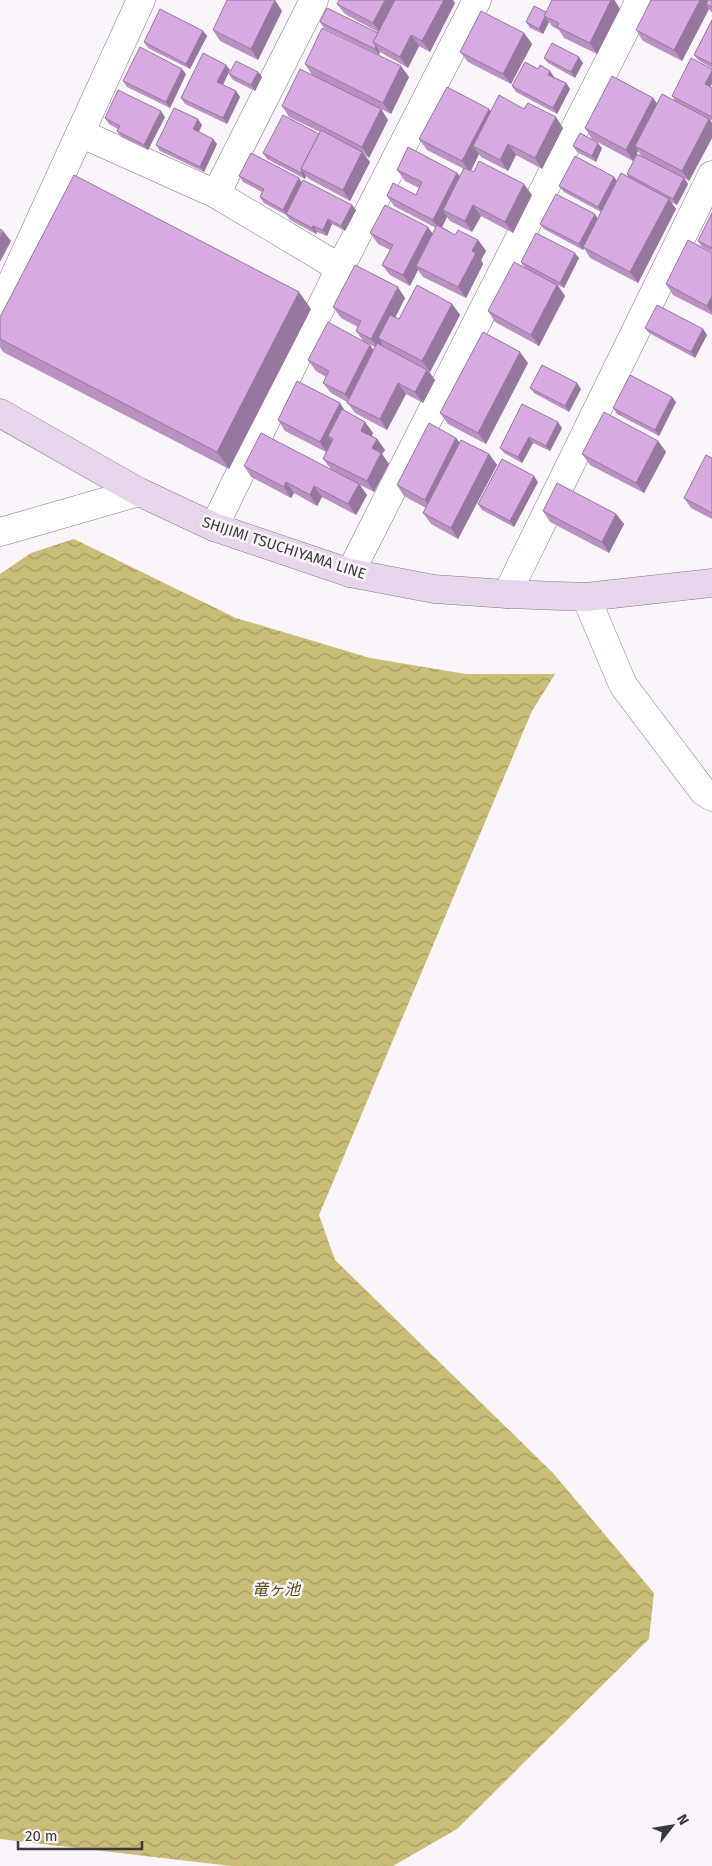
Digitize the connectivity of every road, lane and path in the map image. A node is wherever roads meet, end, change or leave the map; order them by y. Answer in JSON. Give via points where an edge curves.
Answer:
{"nodes":[{"id":1,"x":141,"y":0,"type":"edge"},
{"id":2,"x":314,"y":0,"type":"edge"},
{"id":3,"x":477,"y":0,"type":"edge"},
{"id":4,"x":640,"y":0,"type":"edge"},
{"id":5,"x":80,"y":133,"type":"junction"},
{"id":6,"x":712,"y":175,"type":"edge"},
{"id":7,"x":216,"y":194,"type":"junction"},
{"id":8,"x":340,"y":268,"type":"junction"},
{"id":9,"x":0,"y":308,"type":"edge"},
{"id":10,"x":0,"y":413,"type":"edge"},
{"id":11,"x":139,"y":492,"type":"junction"},
{"id":12,"x":214,"y":527,"type":"junction"},
{"id":13,"x":0,"y":532,"type":"edge"},
{"id":14,"x":350,"y":573,"type":"junction"},
{"id":15,"x":712,"y":583,"type":"edge"},
{"id":16,"x":507,"y":594,"type":"junction"},
{"id":17,"x":586,"y":597,"type":"junction"},
{"id":18,"x":712,"y":797,"type":"edge"}],
"edges":[{"from":1,"to":5,"type":"street"},
{"from":2,"to":7,"type":"street"},
{"from":3,"to":8,"type":"street"},
{"from":4,"to":14,"type":"street"},
{"from":5,"to":7,"type":"street"},
{"from":5,"to":9,"type":"street"},
{"from":6,"to":16,"type":"street"},
{"from":7,"to":8,"type":"street"},
{"from":8,"to":12,"type":"street"},
{"from":10,"to":11,"type":"main road","name":"SHIJIMI TSUCHIYAMA LINE"},
{"from":11,"to":12,"type":"main road","name":"SHIJIMI TSUCHIYAMA LINE"},
{"from":11,"to":13,"type":"street"},
{"from":12,"to":14,"type":"main road","name":"SHIJIMI TSUCHIYAMA LINE"},
{"from":14,"to":16,"type":"main road","name":"SHIJIMI TSUCHIYAMA LINE","via":[[434,589]]},
{"from":15,"to":17,"type":"main road","name":"SHIJIMI TSUCHIYAMA LINE"},
{"from":16,"to":17,"type":"main road","name":"SHIJIMI TSUCHIYAMA LINE"},
{"from":17,"to":18,"type":"street","via":[[623,685],[703,791]]}]}
